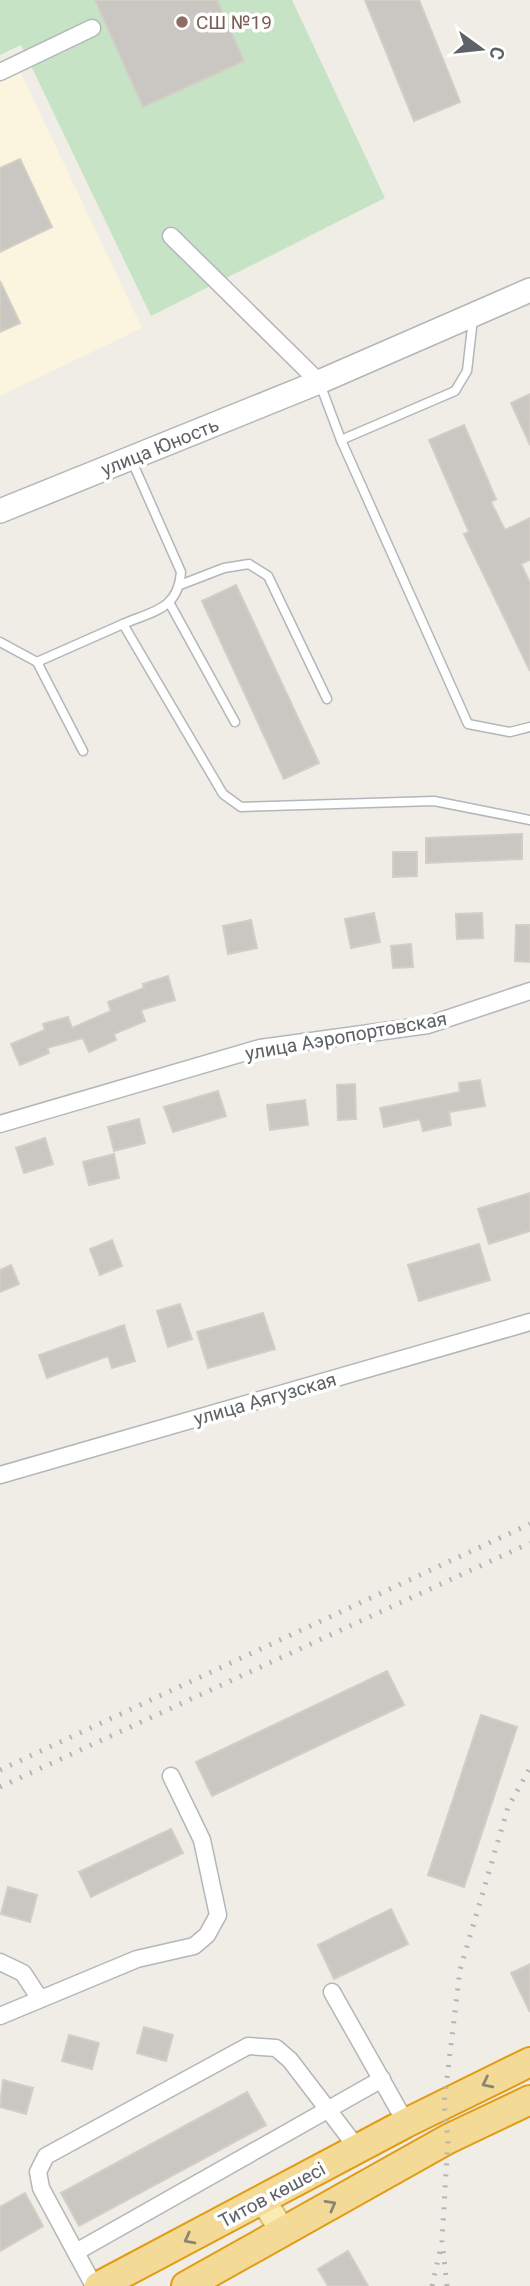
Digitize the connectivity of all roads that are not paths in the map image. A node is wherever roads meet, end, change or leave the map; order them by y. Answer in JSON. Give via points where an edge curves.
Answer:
{"nodes":[{"id":1,"x":92,"y":28,"type":"dead end"},
{"id":2,"x":0,"y":72,"type":"edge"},
{"id":3,"x":171,"y":236,"type":"dead end"},
{"id":4,"x":530,"y":290,"type":"edge"},
{"id":5,"x":474,"y":316,"type":"junction"},
{"id":6,"x":319,"y":382,"type":"junction"},
{"id":7,"x":341,"y":440,"type":"junction"},
{"id":8,"x":131,"y":459,"type":"junction"},
{"id":9,"x":0,"y":511,"type":"edge"},
{"id":10,"x":180,"y":585,"type":"junction"},
{"id":11,"x":170,"y":604,"type":"junction"},
{"id":12,"x":123,"y":624,"type":"junction"},
{"id":13,"x":0,"y":642,"type":"edge"},
{"id":14,"x":37,"y":662,"type":"junction"},
{"id":15,"x":327,"y":699,"type":"dead end"},
{"id":16,"x":235,"y":722,"type":"dead end"},
{"id":17,"x":530,"y":727,"type":"edge"},
{"id":18,"x":83,"y":751,"type":"dead end"},
{"id":19,"x":530,"y":820,"type":"edge"},
{"id":20,"x":530,"y":991,"type":"edge"},
{"id":21,"x":0,"y":1125,"type":"edge"},
{"id":22,"x":530,"y":1322,"type":"edge"},
{"id":23,"x":0,"y":1475,"type":"edge"},
{"id":24,"x":171,"y":1776,"type":"dead end"},
{"id":25,"x":0,"y":1962,"type":"edge"},
{"id":26,"x":332,"y":1992,"type":"dead end"},
{"id":27,"x":40,"y":1999,"type":"junction"},
{"id":28,"x":0,"y":2016,"type":"edge"},
{"id":29,"x":530,"y":2062,"type":"edge"},
{"id":30,"x":382,"y":2079,"type":"junction"},
{"id":31,"x":530,"y":2100,"type":"edge"},
{"id":32,"x":326,"y":2110,"type":"junction"},
{"id":33,"x":405,"y":2123,"type":"junction"},
{"id":34,"x":358,"y":2150,"type":"junction"},
{"id":35,"x":263,"y":2200,"type":"junction"},
{"id":36,"x":283,"y":2232,"type":"junction"},
{"id":37,"x":76,"y":2252,"type":"junction"},
{"id":38,"x":97,"y":2286,"type":"edge"},
{"id":39,"x":186,"y":2286,"type":"edge"}],
"edges":[{"from":1,"to":2,"type":"street"},
{"from":3,"to":6,"type":"street"},
{"from":4,"to":5,"type":"street","name":"улица Юность"},
{"from":5,"to":6,"type":"street","name":"улица Юность"},
{"from":5,"to":7,"type":"lane","via":[[467,371],[455,391]]},
{"from":6,"to":7,"type":"lane"},
{"from":6,"to":8,"type":"street","name":"улица Юность"},
{"from":7,"to":17,"type":"lane","via":[[468,724],[510,732]]},
{"from":8,"to":9,"type":"street","name":"улица Юность"},
{"from":8,"to":10,"type":"lane","via":[[181,572]]},
{"from":10,"to":11,"type":"lane"},
{"from":10,"to":15,"type":"lane","via":[[248,564],[268,576]]},
{"from":11,"to":12,"type":"lane"},
{"from":11,"to":16,"type":"lane"},
{"from":12,"to":14,"type":"lane"},
{"from":12,"to":19,"type":"lane","via":[[223,794],[241,807],[434,801]]},
{"from":13,"to":14,"type":"lane"},
{"from":14,"to":18,"type":"lane"},
{"from":20,"to":21,"type":"street","name":"улица Аэропортовская","via":[[428,1025],[260,1048]]},
{"from":22,"to":23,"type":"street","name":"улица Аягузская"},
{"from":24,"to":27,"type":"street","via":[[202,1840],[218,1915],[207,1935],[194,1946],[137,1959]]},
{"from":25,"to":27,"type":"street","via":[[23,1973]]},
{"from":26,"to":30,"type":"street"},
{"from":27,"to":28,"type":"street"},
{"from":29,"to":33,"type":"highway","name":"Титов көшесі","one_way":true},
{"from":30,"to":32,"type":"street"},
{"from":30,"to":33,"type":"street"},
{"from":36,"to":31,"type":"highway","name":"Титов көшесі","one_way":true,"via":[[448,2139]]},
{"from":32,"to":34,"type":"street"},
{"from":32,"to":37,"type":"street"},
{"from":32,"to":37,"type":"street","via":[[276,2048],[248,2046],[46,2156],[38,2172],[41,2188]]},
{"from":33,"to":34,"type":"highway","name":"Титов көшесі"},
{"from":34,"to":35,"type":"highway","name":"Титов көшесі"},
{"from":35,"to":36,"type":"main road"},
{"from":35,"to":38,"type":"highway","name":"Титов көшесі","one_way":true},
{"from":36,"to":39,"type":"highway","name":"Титов көшесі"},
{"from":37,"to":38,"type":"street"}]}
